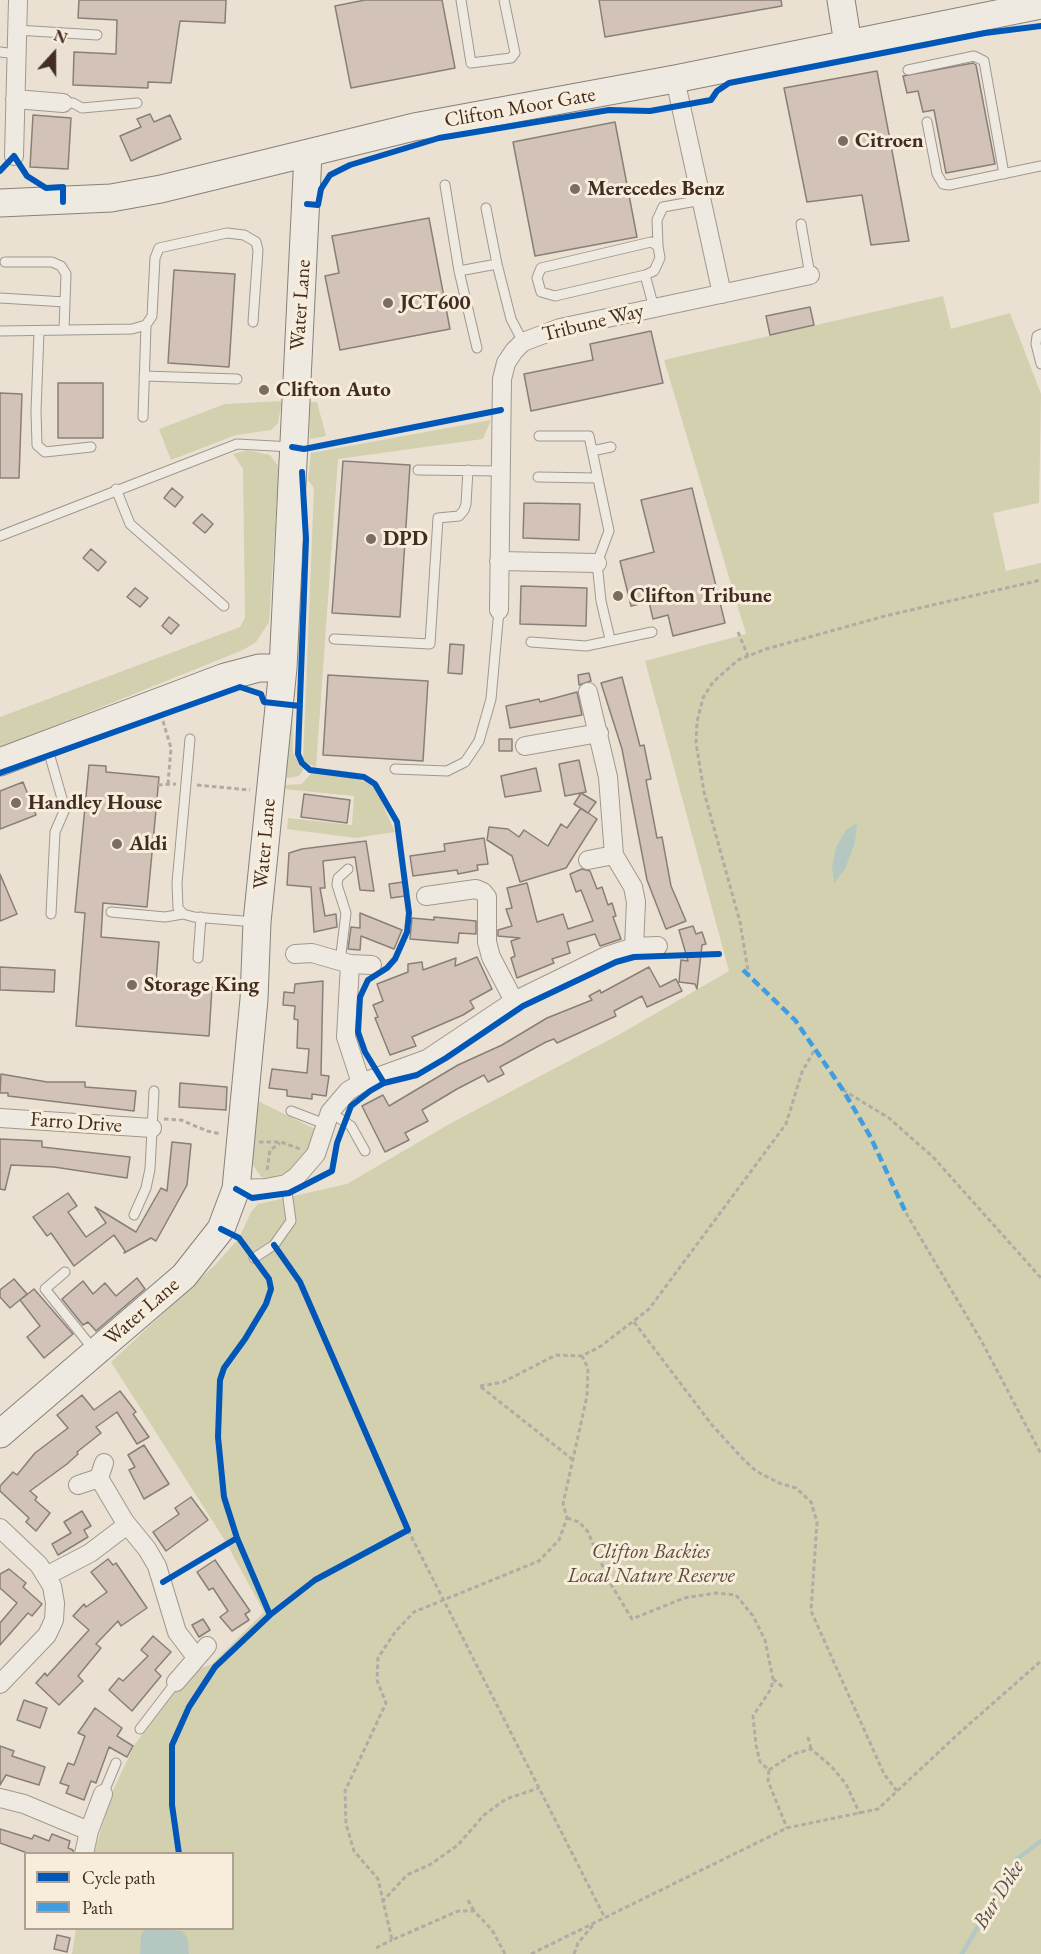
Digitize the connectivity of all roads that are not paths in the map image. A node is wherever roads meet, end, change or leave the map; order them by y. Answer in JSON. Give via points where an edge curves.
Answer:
{"nodes":[{"id":1,"x":18,"y":0,"type":"edge"},
{"id":2,"x":462,"y":0,"type":"edge"},
{"id":3,"x":504,"y":0,"type":"edge"},
{"id":4,"x":841,"y":0,"type":"edge"},
{"id":5,"x":1041,"y":5,"type":"edge"},
{"id":6,"x":17,"y":30,"type":"junction"},
{"id":7,"x":97,"y":35,"type":"dead end"},
{"id":8,"x":848,"y":44,"type":"junction"},
{"id":9,"x":8,"y":53,"type":"edge"},
{"id":10,"x":908,"y":70,"type":"dead end"},
{"id":11,"x":675,"y":79,"type":"junction"},
{"id":12,"x":15,"y":99,"type":"junction"},
{"id":13,"x":63,"y":103,"type":"joint"},
{"id":14,"x":136,"y":103,"type":"dead end"},
{"id":15,"x":927,"y":122,"type":"dead end"},
{"id":16,"x":308,"y":154,"type":"junction"},
{"id":17,"x":14,"y":156,"type":"dead end"},
{"id":18,"x":1041,"y":166,"type":"edge"},
{"id":19,"x":1004,"y":174,"type":"junction"},
{"id":20,"x":445,"y":184,"type":"dead end"},
{"id":21,"x":702,"y":200,"type":"junction"},
{"id":22,"x":0,"y":203,"type":"edge"},
{"id":23,"x":486,"y":208,"type":"dead end"},
{"id":24,"x":801,"y":224,"type":"dead end"},
{"id":25,"x":658,"y":246,"type":"junction"},
{"id":26,"x":4,"y":262,"type":"dead end"},
{"id":27,"x":497,"y":264,"type":"junction"},
{"id":28,"x":459,"y":271,"type":"junction"},
{"id":29,"x":645,"y":275,"type":"junction"},
{"id":30,"x":810,"y":275,"type":"joint"},
{"id":31,"x":722,"y":294,"type":"junction"},
{"id":32,"x":0,"y":298,"type":"edge"},
{"id":33,"x":65,"y":302,"type":"junction"},
{"id":34,"x":654,"y":308,"type":"junction"},
{"id":35,"x":253,"y":322,"type":"dead end"},
{"id":36,"x":146,"y":325,"type":"junction"},
{"id":37,"x":64,"y":330,"type":"junction"},
{"id":38,"x":0,"y":331,"type":"edge"},
{"id":39,"x":39,"y":332,"type":"junction"},
{"id":40,"x":1041,"y":334,"type":"edge"},
{"id":41,"x":523,"y":342,"type":"junction"},
{"id":42,"x":477,"y":348,"type":"dead end"},
{"id":43,"x":1041,"y":364,"type":"edge"},
{"id":44,"x":144,"y":376,"type":"junction"},
{"id":45,"x":237,"y":379,"type":"dead end"},
{"id":46,"x":143,"y":417,"type":"dead end"},
{"id":47,"x":539,"y":435,"type":"dead end"},
{"id":48,"x":90,"y":447,"type":"dead end"},
{"id":49,"x":292,"y":447,"type":"junction"},
{"id":50,"x":611,"y":447,"type":"dead end"},
{"id":51,"x":592,"y":451,"type":"junction"},
{"id":52,"x":468,"y":470,"type":"junction"},
{"id":53,"x":418,"y":471,"type":"dead end"},
{"id":54,"x":500,"y":471,"type":"junction"},
{"id":55,"x":537,"y":477,"type":"dead end"},
{"id":56,"x":596,"y":478,"type":"junction"},
{"id":57,"x":116,"y":489,"type":"junction"},
{"id":58,"x":0,"y":536,"type":"edge"},
{"id":59,"x":499,"y":561,"type":"junction"},
{"id":60,"x":597,"y":563,"type":"junction"},
{"id":61,"x":224,"y":606,"type":"dead end"},
{"id":62,"x":498,"y":610,"type":"joint"},
{"id":63,"x":285,"y":615,"type":"junction"},
{"id":64,"x":652,"y":632,"type":"dead end"},
{"id":65,"x":334,"y":639,"type":"dead end"},
{"id":66,"x":610,"y":639,"type":"junction"},
{"id":67,"x":531,"y":642,"type":"dead end"},
{"id":68,"x":283,"y":668,"type":"junction"},
{"id":69,"x":236,"y":673,"type":"junction"},
{"id":70,"x":588,"y":693,"type":"dead end"},
{"id":71,"x":598,"y":733,"type":"junction"},
{"id":72,"x":190,"y":739,"type":"dead end"},
{"id":73,"x":46,"y":744,"type":"junction"},
{"id":74,"x":525,"y":746,"type":"dead end"},
{"id":75,"x":0,"y":762,"type":"edge"},
{"id":76,"x":395,"y":769,"type":"dead end"},
{"id":77,"x":614,"y":855,"type":"junction"},
{"id":78,"x":588,"y":860,"type":"dead end"},
{"id":79,"x":348,"y":869,"type":"dead end"},
{"id":80,"x":426,"y":896,"type":"dead end"},
{"id":81,"x":111,"y":912,"type":"dead end"},
{"id":82,"x":51,"y":914,"type":"dead end"},
{"id":83,"x":183,"y":914,"type":"junction"},
{"id":84,"x":201,"y":918,"type":"junction"},
{"id":85,"x":257,"y":922,"type":"junction"},
{"id":86,"x":658,"y":945,"type":"dead end"},
{"id":87,"x":634,"y":947,"type":"junction"},
{"id":88,"x":295,"y":954,"type":"dead end"},
{"id":89,"x":198,"y":958,"type":"dead end"},
{"id":90,"x":345,"y":963,"type":"junction"},
{"id":91,"x":372,"y":965,"type":"dead end"},
{"id":92,"x":514,"y":1001,"type":"junction"},
{"id":93,"x":361,"y":1083,"type":"junction"},
{"id":94,"x":154,"y":1090,"type":"dead end"},
{"id":95,"x":291,"y":1111,"type":"dead end"},
{"id":96,"x":0,"y":1118,"type":"edge"},
{"id":97,"x":328,"y":1118,"type":"junction"},
{"id":98,"x":152,"y":1128,"type":"junction"},
{"id":99,"x":366,"y":1151,"type":"dead end"},
{"id":100,"x":286,"y":1184,"type":"junction"},
{"id":101,"x":236,"y":1189,"type":"junction"},
{"id":102,"x":134,"y":1215,"type":"dead end"},
{"id":103,"x":254,"y":1258,"type":"dead end"},
{"id":104,"x":64,"y":1272,"type":"dead end"},
{"id":105,"x":96,"y":1352,"type":"junction"},
{"id":106,"x":0,"y":1434,"type":"edge"},
{"id":107,"x":78,"y":1485,"type":"dead end"},
{"id":108,"x":127,"y":1525,"type":"junction"},
{"id":109,"x":0,"y":1528,"type":"edge"},
{"id":110,"x":46,"y":1576,"type":"junction"},
{"id":111,"x":176,"y":1682,"type":"joint"},
{"id":112,"x":0,"y":1684,"type":"edge"},
{"id":113,"x":140,"y":1729,"type":"dead end"},
{"id":114,"x":116,"y":1763,"type":"dead end"},
{"id":115,"x":103,"y":1794,"type":"joint"},
{"id":116,"x":0,"y":1798,"type":"edge"},
{"id":117,"x":88,"y":1832,"type":"junction"},
{"id":118,"x":84,"y":1852,"type":"edge"}],
"edges":[{"from":1,"to":6,"type":"street"},
{"from":2,"to":3,"type":"lane","via":[[471,63],[511,58],[515,53]]},
{"from":4,"to":8,"type":"street"},
{"from":5,"to":8,"type":"street","name":"Clifton Moor Gate"},
{"from":6,"to":7,"type":"lane"},
{"from":6,"to":9,"type":"street"},
{"from":8,"to":11,"type":"street","name":"Clifton Moor Gate"},
{"from":9,"to":12,"type":"street"},
{"from":10,"to":19,"type":"lane","via":[[974,56],[984,61]]},
{"from":11,"to":16,"type":"street","name":"Clifton Moor Gate","via":[[414,127]]},
{"from":11,"to":21,"type":"street"},
{"from":12,"to":13,"type":"street"},
{"from":12,"to":17,"type":"street"},
{"from":13,"to":14,"type":"lane","via":[[82,108]]},
{"from":15,"to":19,"type":"lane","via":[[937,174],[943,184]]},
{"from":16,"to":22,"type":"street","name":"Clifton Moor Gate","via":[[111,198]]},
{"from":16,"to":49,"type":"street","name":"Water Lane"},
{"from":18,"to":19,"type":"lane"},
{"from":20,"to":28,"type":"lane"},
{"from":21,"to":25,"type":"lane","via":[[663,207],[657,220]]},
{"from":21,"to":31,"type":"street"},
{"from":23,"to":27,"type":"lane"},
{"from":24,"to":30,"type":"lane"},
{"from":25,"to":29,"type":"lane","via":[[658,266]]},
{"from":25,"to":29,"type":"lane","via":[[651,242],[546,266],[538,271],[537,278],[541,292],[555,296]]},
{"from":26,"to":33,"type":"lane","via":[[52,262],[61,266],[66,274]]},
{"from":27,"to":28,"type":"lane"},
{"from":27,"to":41,"type":"lane","via":[[511,318]]},
{"from":28,"to":42,"type":"lane"},
{"from":29,"to":34,"type":"lane"},
{"from":30,"to":31,"type":"street","name":"Tribune Way"},
{"from":31,"to":34,"type":"street","name":"Tribune Way"},
{"from":32,"to":33,"type":"lane"},
{"from":33,"to":37,"type":"lane"},
{"from":34,"to":41,"type":"street","name":"Tribune Way","via":[[560,328]]},
{"from":35,"to":36,"type":"lane","via":[[256,242],[244,235],[227,233],[159,248],[152,316]]},
{"from":36,"to":37,"type":"lane","via":[[132,329]]},
{"from":36,"to":44,"type":"lane"},
{"from":37,"to":39,"type":"lane"},
{"from":38,"to":39,"type":"lane"},
{"from":39,"to":48,"type":"lane","via":[[37,445],[45,452]]},
{"from":40,"to":43,"type":"lane","via":[[1036,344]]},
{"from":41,"to":54,"type":"street","name":"Tribune Way","via":[[506,363],[502,379]]},
{"from":44,"to":45,"type":"lane"},
{"from":44,"to":46,"type":"lane"},
{"from":47,"to":51,"type":"lane","via":[[589,436]]},
{"from":49,"to":57,"type":"lane","via":[[237,444]]},
{"from":49,"to":63,"type":"street","name":"Water Lane"},
{"from":50,"to":51,"type":"lane"},
{"from":51,"to":56,"type":"lane"},
{"from":52,"to":53,"type":"lane"},
{"from":52,"to":54,"type":"lane"},
{"from":52,"to":65,"type":"lane","via":[[464,510],[459,516],[438,518],[430,644]]},
{"from":54,"to":59,"type":"street","name":"Tribune Way"},
{"from":55,"to":56,"type":"lane"},
{"from":56,"to":60,"type":"lane","via":[[609,531]]},
{"from":57,"to":58,"type":"lane"},
{"from":57,"to":61,"type":"lane","via":[[130,524]]},
{"from":59,"to":60,"type":"street"},
{"from":59,"to":62,"type":"street","name":"Tribune Way"},
{"from":60,"to":66,"type":"lane"},
{"from":62,"to":76,"type":"lane","via":[[491,699],[479,741],[465,762],[447,771]]},
{"from":63,"to":68,"type":"street","name":"Water Lane"},
{"from":63,"to":69,"type":"street","via":[[262,648]]},
{"from":64,"to":66,"type":"lane"},
{"from":66,"to":67,"type":"lane","via":[[586,646]]},
{"from":68,"to":69,"type":"street"},
{"from":68,"to":85,"type":"street","name":"Water Lane"},
{"from":69,"to":73,"type":"street"},
{"from":70,"to":71,"type":"street"},
{"from":71,"to":74,"type":"street"},
{"from":71,"to":77,"type":"street","via":[[608,777]]},
{"from":72,"to":83,"type":"lane","via":[[177,883],[178,908]]},
{"from":73,"to":75,"type":"street"},
{"from":73,"to":82,"type":"lane","via":[[65,809],[55,832]]},
{"from":77,"to":78,"type":"street"},
{"from":77,"to":87,"type":"street","via":[[633,887]]},
{"from":79,"to":90,"type":"lane","via":[[338,878],[337,885],[346,913]]},
{"from":80,"to":92,"type":"street","via":[[483,892],[487,897],[491,957]]},
{"from":81,"to":83,"type":"lane","via":[[165,917]]},
{"from":83,"to":84,"type":"lane"},
{"from":84,"to":85,"type":"lane"},
{"from":84,"to":89,"type":"lane"},
{"from":85,"to":101,"type":"street","name":"Water Lane","via":[[254,999]]},
{"from":86,"to":87,"type":"street"},
{"from":87,"to":92,"type":"street","via":[[619,950]]},
{"from":88,"to":90,"type":"street","via":[[322,954]]},
{"from":90,"to":91,"type":"street"},
{"from":90,"to":93,"type":"street","via":[[346,1037]]},
{"from":92,"to":93,"type":"street","via":[[427,1059]]},
{"from":93,"to":97,"type":"street","via":[[348,1090]]},
{"from":94,"to":98,"type":"lane"},
{"from":95,"to":97,"type":"lane"},
{"from":96,"to":98,"type":"street","name":"Farro Drive"},
{"from":97,"to":99,"type":"lane","via":[[351,1126]]},
{"from":97,"to":100,"type":"street","via":[[316,1154]]},
{"from":98,"to":102,"type":"lane","via":[[146,1188]]},
{"from":100,"to":101,"type":"street"},
{"from":100,"to":103,"type":"lane","via":[[291,1221],[274,1245]]},
{"from":101,"to":105,"type":"street","name":"Water Lane","via":[[221,1229],[204,1253],[184,1276]]},
{"from":104,"to":105,"type":"lane","via":[[45,1289]]},
{"from":105,"to":106,"type":"street","name":"Water Lane"},
{"from":107,"to":108,"type":"street","via":[[102,1471]]},
{"from":108,"to":110,"type":"street","via":[[90,1553]]},
{"from":108,"to":111,"type":"street","via":[[157,1566],[177,1632],[201,1652]]},
{"from":109,"to":110,"type":"street"},
{"from":110,"to":112,"type":"street","via":[[55,1603],[48,1635]]},
{"from":111,"to":113,"type":"lane"},
{"from":114,"to":115,"type":"lane"},
{"from":115,"to":117,"type":"street"},
{"from":116,"to":117,"type":"street","via":[[24,1804]]},
{"from":117,"to":118,"type":"street"}]}
